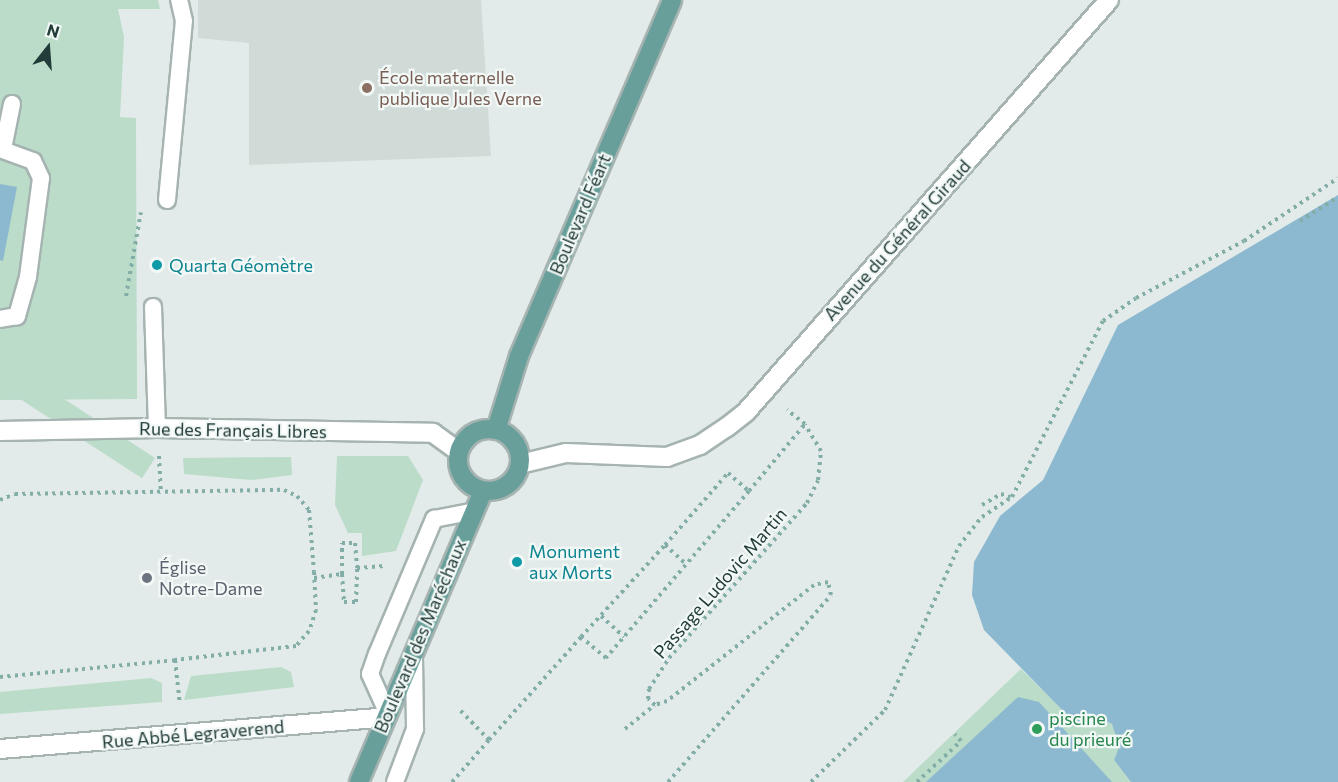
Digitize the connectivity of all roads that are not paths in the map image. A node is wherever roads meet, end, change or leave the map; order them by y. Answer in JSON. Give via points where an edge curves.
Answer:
{"nodes":[{"id":1,"x":179,"y":0,"type":"edge"},
{"id":2,"x":672,"y":0,"type":"edge"},
{"id":3,"x":1109,"y":0,"type":"edge"},
{"id":4,"x":12,"y":104,"type":"dead end"},
{"id":5,"x":2,"y":149,"type":"edge"},
{"id":6,"x":167,"y":200,"type":"road end"},
{"id":7,"x":153,"y":307,"type":"road end"},
{"id":8,"x":0,"y":319,"type":"edge"},
{"id":9,"x":157,"y":428,"type":"junction"},
{"id":10,"x":496,"y":430,"type":"junction"},
{"id":11,"x":0,"y":431,"type":"edge"},
{"id":12,"x":459,"y":452,"type":"junction"},
{"id":13,"x":520,"y":464,"type":"junction"},
{"id":14,"x":483,"y":491,"type":"junction"},
{"id":15,"x":471,"y":512,"type":"junction"},
{"id":16,"x":414,"y":655,"type":"junction"},
{"id":17,"x":387,"y":715,"type":"junction"},
{"id":18,"x":0,"y":749,"type":"edge"},
{"id":19,"x":359,"y":782,"type":"edge"},
{"id":20,"x":395,"y":782,"type":"edge"}],
"edges":[{"from":1,"to":6,"type":"lane","via":[[184,21]]},
{"from":2,"to":10,"type":"main road","name":"Boulevard Féart","via":[[519,356]]},
{"from":3,"to":13,"type":"street","name":"Avenue du Général Giraud","via":[[746,412],[700,445],[667,457],[566,453]]},
{"from":4,"to":5,"type":"lane"},
{"from":5,"to":8,"type":"lane","via":[[33,161],[41,178],[28,277],[20,306],[17,316]]},
{"from":7,"to":9,"type":"lane"},
{"from":9,"to":11,"type":"street","name":"Rue des Français Libres"},
{"from":9,"to":12,"type":"street","name":"Rue des Français Libres","via":[[434,433]]},
{"from":10,"to":12,"type":"main road","via":[[477,431]]},
{"from":10,"to":13,"type":"main road","via":[[517,446]]},
{"from":12,"to":14,"type":"main road","via":[[460,472]]},
{"from":13,"to":14,"type":"main road","via":[[512,482],[503,488]]},
{"from":14,"to":15,"type":"main road","name":"Boulevard des Maréchaux"},
{"from":15,"to":16,"type":"main road","name":"Boulevard des Maréchaux"},
{"from":15,"to":17,"type":"lane","via":[[434,519],[377,654],[370,674]]},
{"from":16,"to":17,"type":"main road","name":"Boulevard des Maréchaux"},
{"from":16,"to":20,"type":"lane","via":[[415,729]]},
{"from":17,"to":18,"type":"street","name":"Rue Abbé Legraverend"},
{"from":17,"to":19,"type":"main road","name":"Boulevard des Maréchaux"}]}
